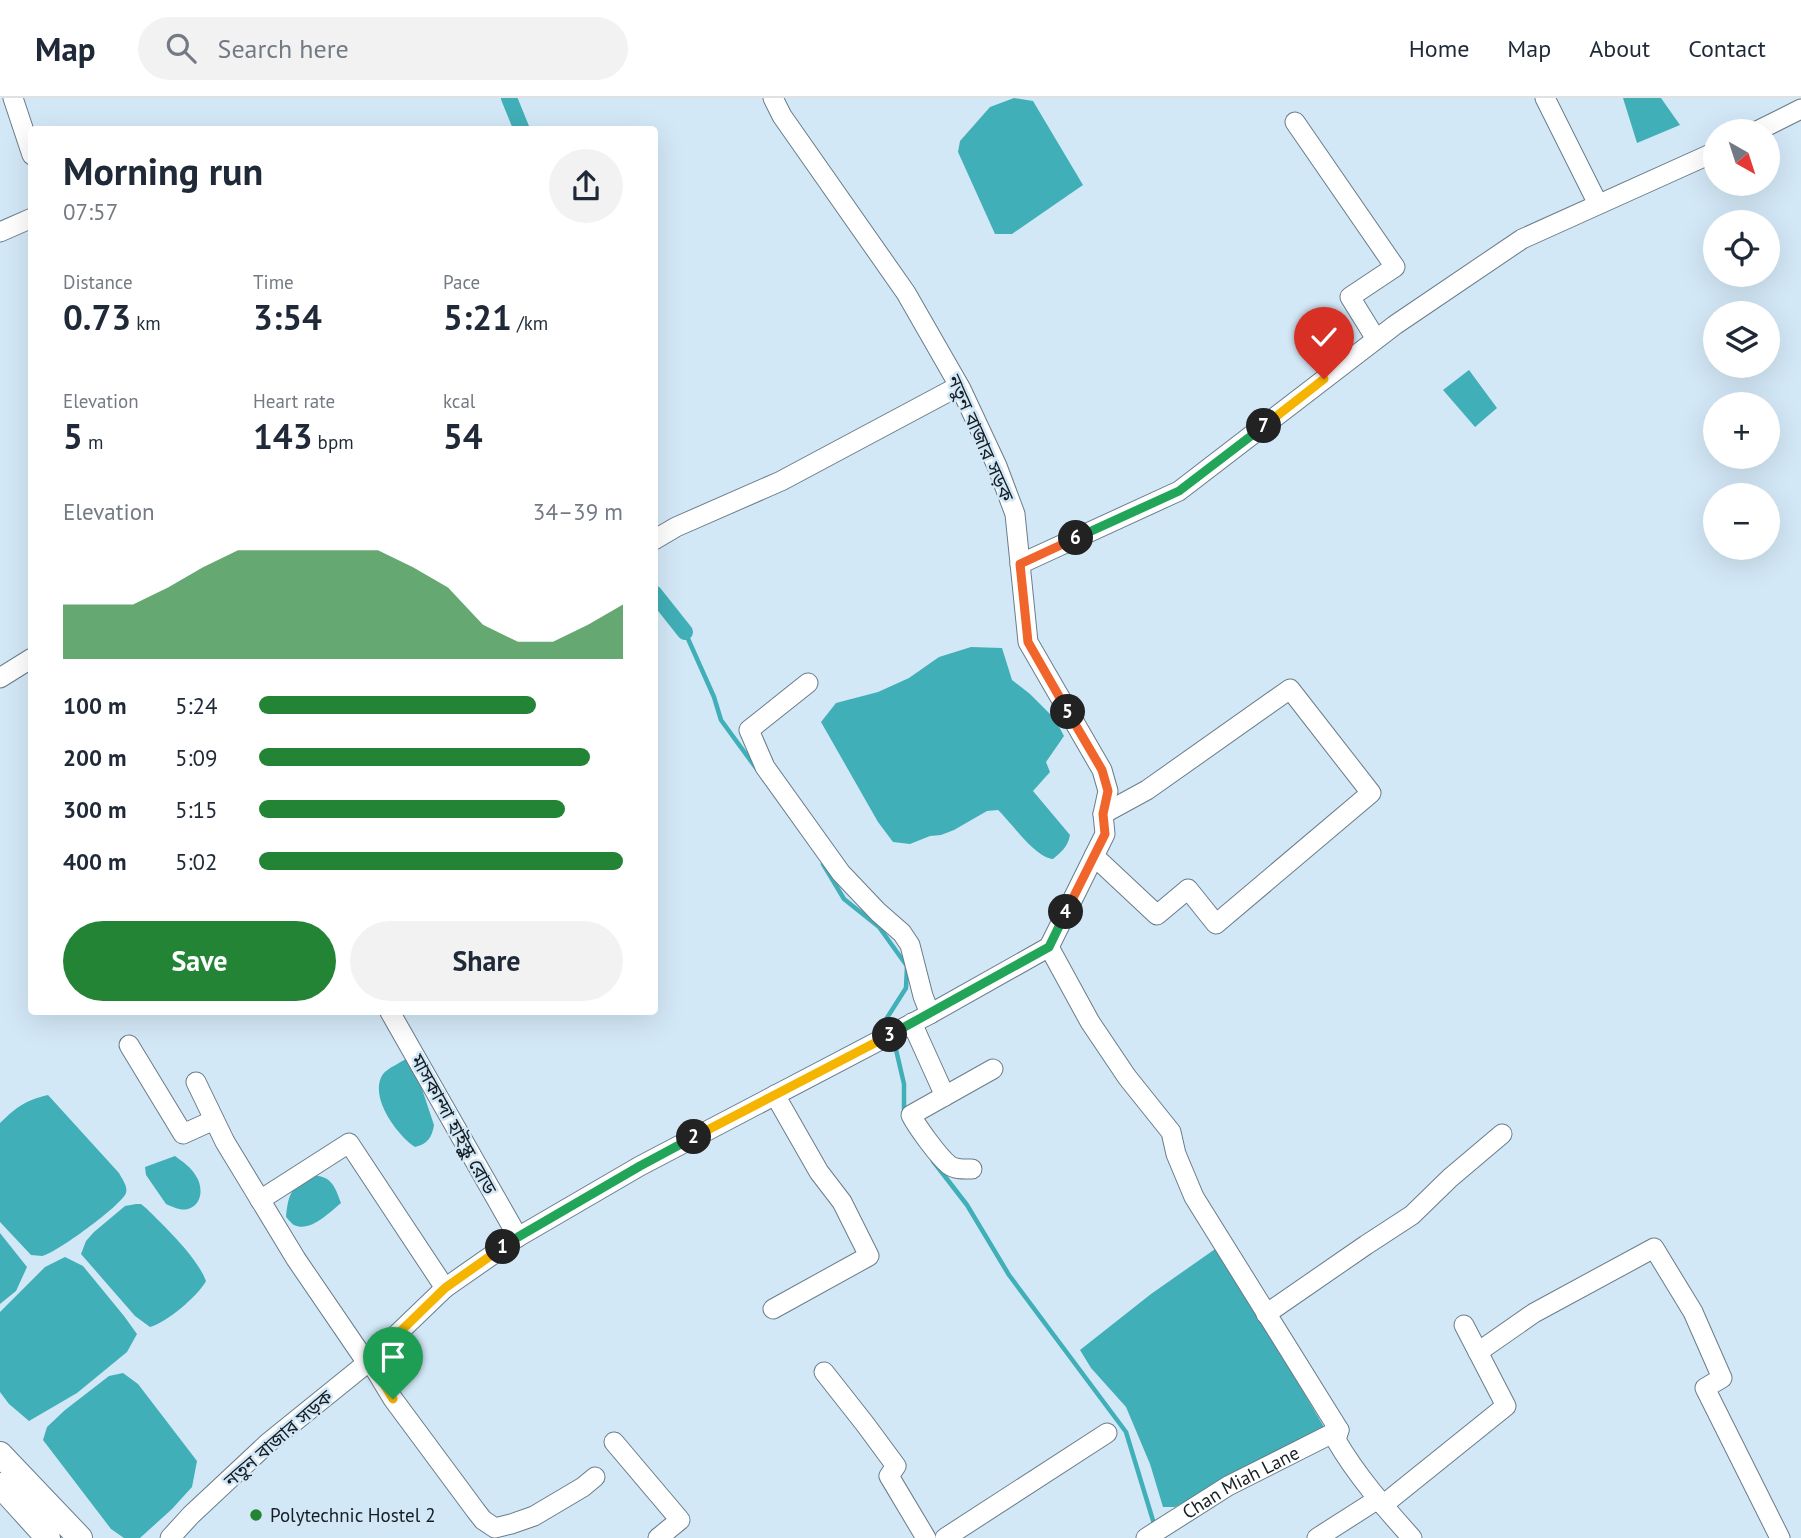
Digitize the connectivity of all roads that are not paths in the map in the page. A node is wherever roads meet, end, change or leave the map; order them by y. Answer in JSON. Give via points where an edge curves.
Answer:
{"nodes":[{"id":1,"x":12,"y":98,"type":"edge"},
{"id":2,"x":774,"y":98,"type":"edge"},
{"id":3,"x":1545,"y":98,"type":"edge"},
{"id":4,"x":1801,"y":109,"type":"edge"},
{"id":5,"x":1780,"y":120,"type":"edge"},
{"id":6,"x":1295,"y":122,"type":"dead end"},
{"id":7,"x":28,"y":144,"type":"edge"},
{"id":8,"x":1703,"y":157,"type":"edge"},
{"id":9,"x":1598,"y":204,"type":"junction"},
{"id":10,"x":28,"y":220,"type":"edge"},
{"id":11,"x":0,"y":232,"type":"edge"},
{"id":12,"x":1376,"y":339,"type":"junction"},
{"id":13,"x":959,"y":386,"type":"junction"},
{"id":14,"x":658,"y":538,"type":"edge"},
{"id":15,"x":1020,"y":564,"type":"junction"},
{"id":16,"x":28,"y":660,"type":"edge"},
{"id":17,"x":0,"y":678,"type":"edge"},
{"id":18,"x":808,"y":683,"type":"dead end"},
{"id":19,"x":1103,"y":814,"type":"junction"},
{"id":20,"x":1094,"y":856,"type":"junction"},
{"id":21,"x":1049,"y":947,"type":"junction"},
{"id":22,"x":930,"y":1014,"type":"junction"},
{"id":23,"x":392,"y":1015,"type":"edge"},
{"id":24,"x":912,"y":1023,"type":"junction"},
{"id":25,"x":128,"y":1045,"type":"dead end"},
{"id":26,"x":993,"y":1069,"type":"dead end"},
{"id":27,"x":196,"y":1082,"type":"dead end"},
{"id":28,"x":775,"y":1095,"type":"junction"},
{"id":29,"x":945,"y":1096,"type":"junction"},
{"id":30,"x":214,"y":1119,"type":"junction"},
{"id":31,"x":1502,"y":1134,"type":"dead end"},
{"id":32,"x":972,"y":1169,"type":"dead end"},
{"id":33,"x":260,"y":1200,"type":"junction"},
{"id":34,"x":518,"y":1237,"type":"junction"},
{"id":35,"x":445,"y":1288,"type":"junction"},
{"id":36,"x":773,"y":1309,"type":"dead end"},
{"id":37,"x":1266,"y":1314,"type":"junction"},
{"id":38,"x":1464,"y":1325,"type":"dead end"},
{"id":39,"x":1478,"y":1352,"type":"junction"},
{"id":40,"x":369,"y":1362,"type":"junction"},
{"id":41,"x":824,"y":1372,"type":"dead end"},
{"id":42,"x":1339,"y":1430,"type":"junction"},
{"id":43,"x":1107,"y":1433,"type":"dead end"},
{"id":44,"x":614,"y":1442,"type":"dead end"},
{"id":45,"x":0,"y":1454,"type":"edge"},
{"id":46,"x":595,"y":1477,"type":"dead end"},
{"id":47,"x":0,"y":1485,"type":"edge"},
{"id":48,"x":1381,"y":1502,"type":"junction"},
{"id":49,"x":48,"y":1538,"type":"edge"},
{"id":50,"x":80,"y":1538,"type":"edge"},
{"id":51,"x":170,"y":1538,"type":"edge"},
{"id":52,"x":658,"y":1538,"type":"edge"},
{"id":53,"x":926,"y":1538,"type":"edge"},
{"id":54,"x":945,"y":1538,"type":"edge"},
{"id":55,"x":1146,"y":1538,"type":"edge"},
{"id":56,"x":1317,"y":1538,"type":"edge"},
{"id":57,"x":1412,"y":1538,"type":"edge"},
{"id":58,"x":1780,"y":1538,"type":"edge"}],
"edges":[{"from":1,"to":7,"type":"street"},
{"from":2,"to":13,"type":"street","name":"নতুন বাজার সড়ক","via":[[906,293]]},
{"from":3,"to":9,"type":"street"},
{"from":4,"to":5,"type":"street"},
{"from":6,"to":12,"type":"street","via":[[1395,267],[1350,297]]},
{"from":8,"to":9,"type":"street"},
{"from":9,"to":12,"type":"street","via":[[1522,239]]},
{"from":10,"to":11,"type":"street"},
{"from":12,"to":15,"type":"street","via":[[1179,491]]},
{"from":13,"to":14,"type":"street","via":[[781,481]]},
{"from":13,"to":15,"type":"street","name":"নতুন বাজার সড়ক","via":[[1015,514]]},
{"from":15,"to":19,"type":"street","name":"নতুন বাজার সড়ক","via":[[1028,642],[1102,770],[1108,791]]},
{"from":16,"to":17,"type":"street"},
{"from":18,"to":22,"type":"street","via":[[749,730],[765,767],[841,873],[910,945]]},
{"from":19,"to":20,"type":"street","name":"নতুন বাজার সড়ক","via":[[1105,834]]},
{"from":19,"to":20,"type":"street","via":[[1147,790],[1290,689],[1371,793],[1216,924],[1188,889],[1157,915]]},
{"from":20,"to":21,"type":"street","name":"নতুন বাজার সড়ক"},
{"from":21,"to":22,"type":"street","name":"নতুন বাজার সড়ক"},
{"from":21,"to":37,"type":"street","via":[[1090,1022],[1171,1132],[1194,1197]]},
{"from":22,"to":24,"type":"street","name":"নতুন বাজার সড়ক"},
{"from":23,"to":34,"type":"street","name":"মাসকান্দা হাইস্কুল রোড"},
{"from":24,"to":28,"type":"street","name":"নতুন বাজার সড়ক"},
{"from":24,"to":29,"type":"street"},
{"from":25,"to":30,"type":"street","via":[[183,1134]]},
{"from":26,"to":29,"type":"street"},
{"from":27,"to":30,"type":"street"},
{"from":28,"to":34,"type":"street","name":"নতুন বাজার সড়ক"},
{"from":28,"to":36,"type":"street","via":[[819,1172],[842,1202],[869,1256]]},
{"from":29,"to":32,"type":"street","via":[[911,1115],[950,1166]]},
{"from":30,"to":33,"type":"street"},
{"from":31,"to":37,"type":"street","via":[[1412,1215]]},
{"from":33,"to":35,"type":"street","via":[[349,1143]]},
{"from":33,"to":40,"type":"street"},
{"from":34,"to":35,"type":"street","name":"নতুন বাজার সড়ক"},
{"from":35,"to":40,"type":"street","name":"নতুন বাজার সড়ক"},
{"from":37,"to":42,"type":"street"},
{"from":38,"to":39,"type":"street"},
{"from":39,"to":48,"type":"street","via":[[1506,1406]]},
{"from":39,"to":58,"type":"street","via":[[1534,1313],[1654,1248],[1693,1312],[1722,1378],[1705,1388]]},
{"from":40,"to":46,"type":"street","via":[[483,1521],[495,1528],[534,1516]]},
{"from":40,"to":51,"type":"street","name":"নতুন বাজার সড়ক","via":[[268,1443]]},
{"from":41,"to":53,"type":"street","via":[[896,1466],[889,1476]]},
{"from":42,"to":48,"type":"street","via":[[1336,1440],[1344,1454]]},
{"from":42,"to":55,"type":"street","name":"Chan Miah Lane","via":[[1228,1486]]},
{"from":43,"to":54,"type":"street"},
{"from":44,"to":52,"type":"street","via":[[680,1520]]},
{"from":45,"to":50,"type":"main road"},
{"from":47,"to":49,"type":"main road"},
{"from":48,"to":56,"type":"street"},
{"from":48,"to":57,"type":"street"}]}
